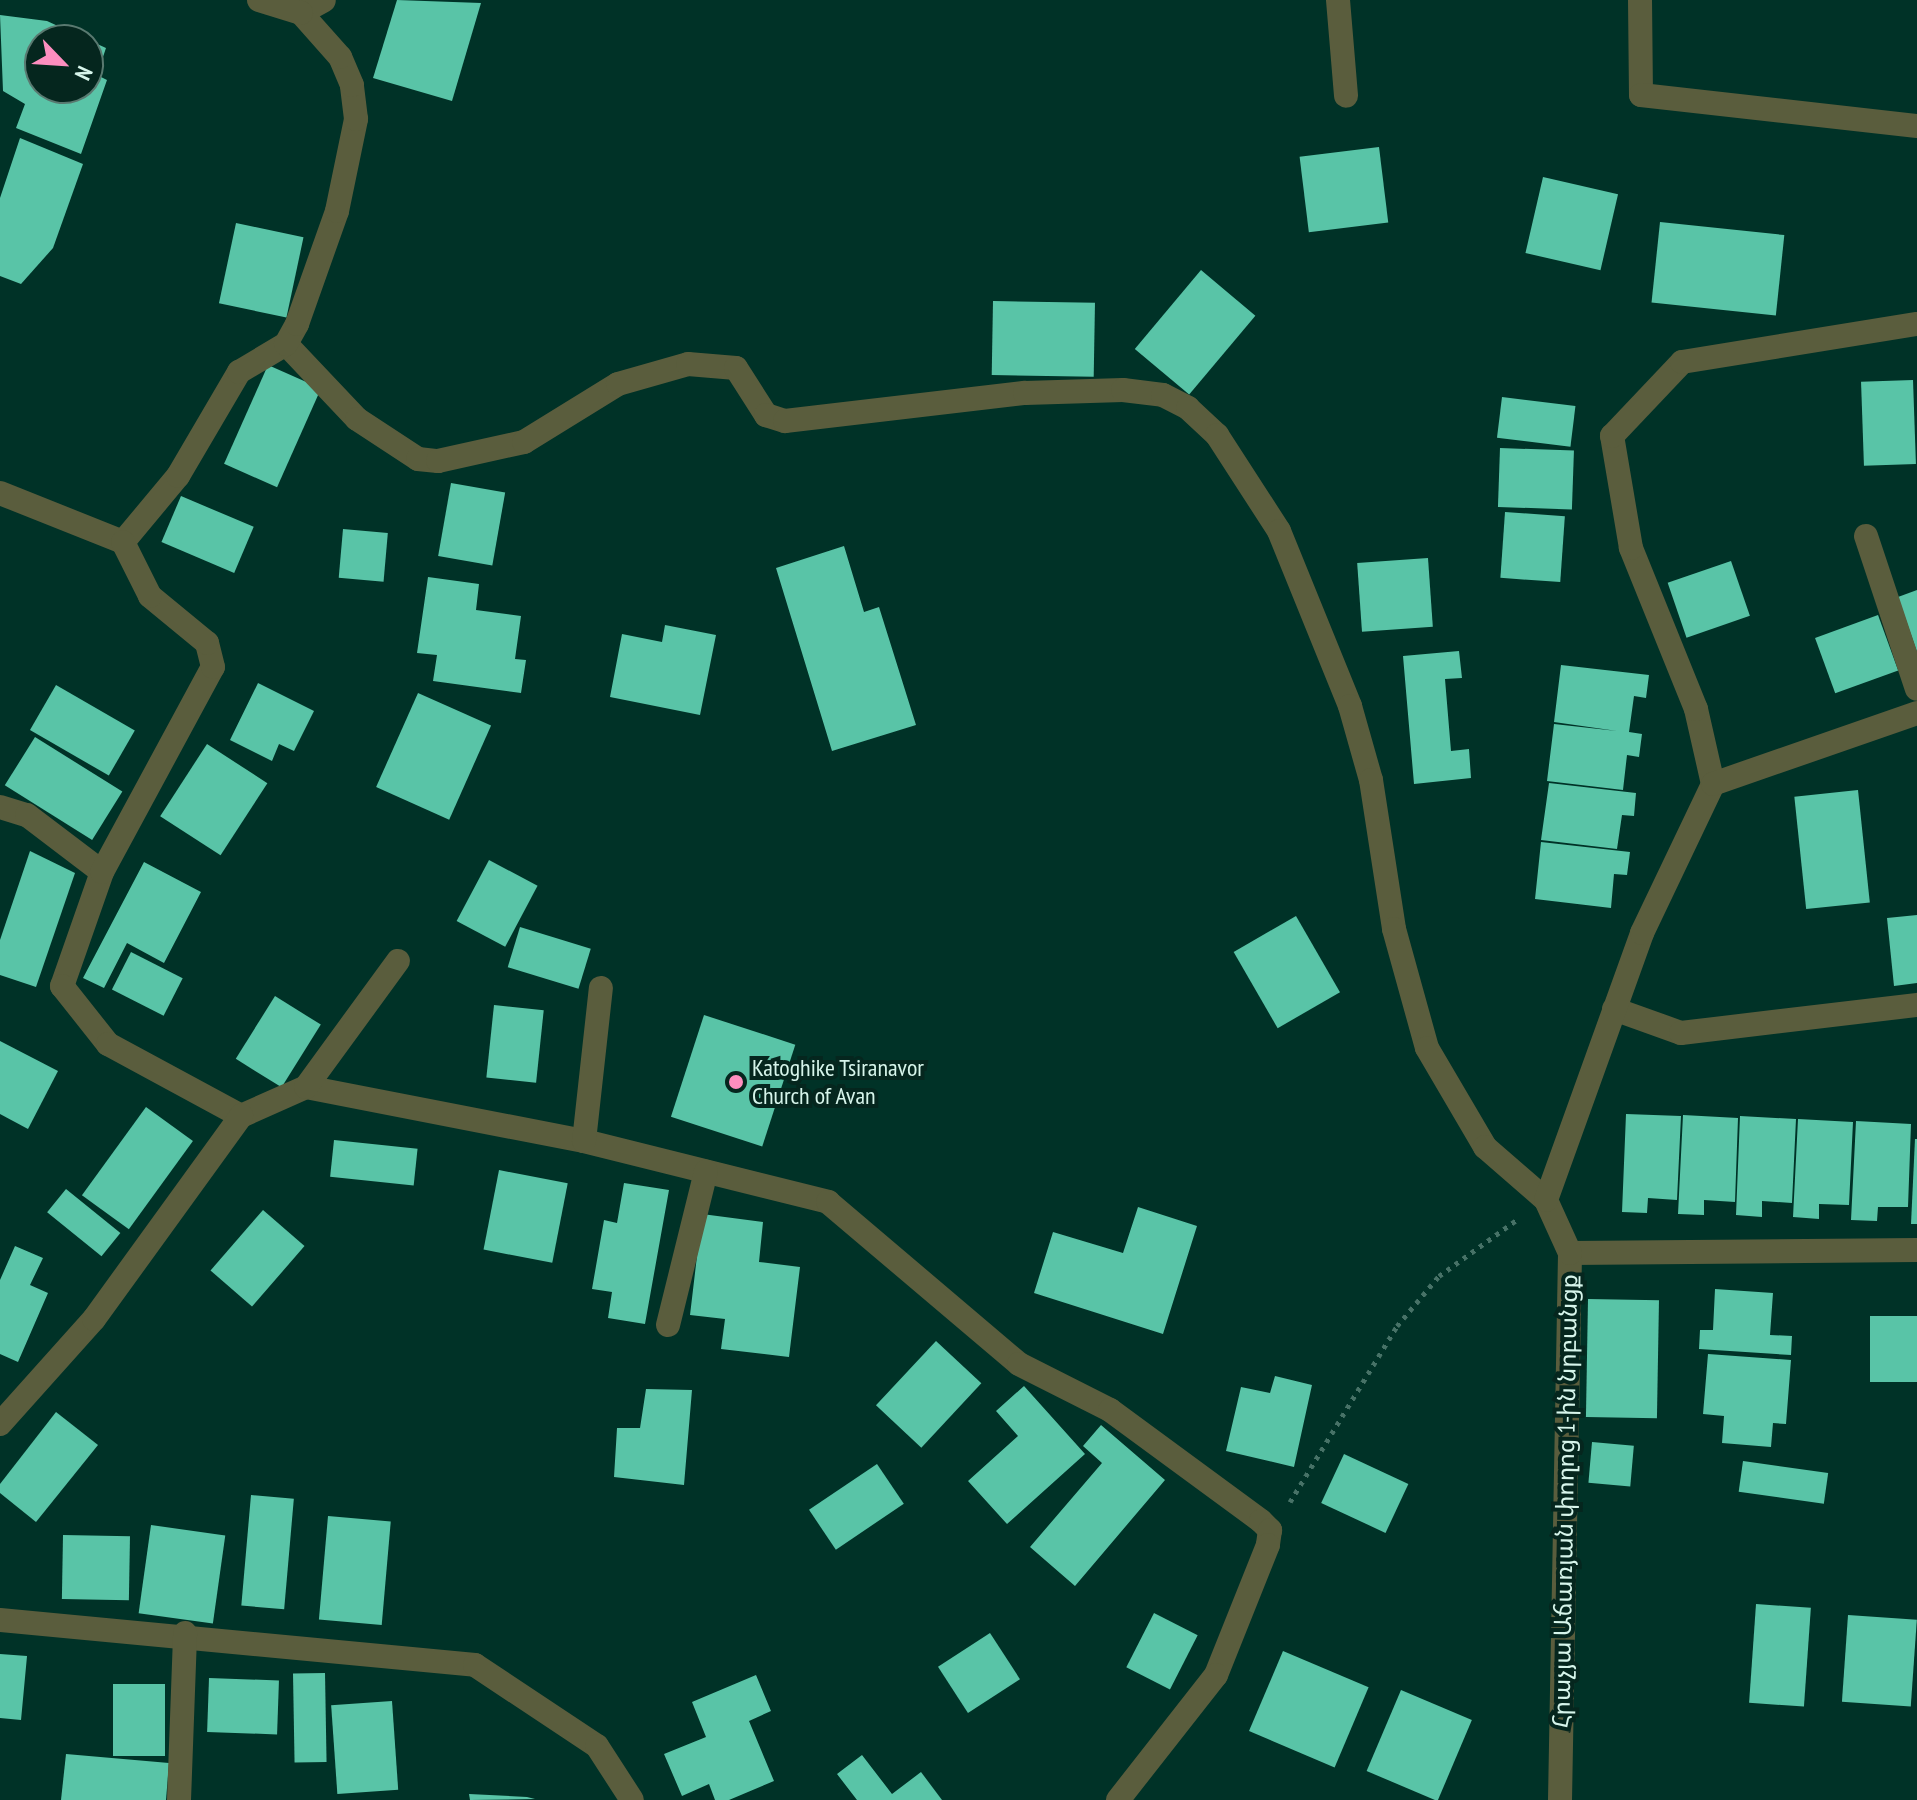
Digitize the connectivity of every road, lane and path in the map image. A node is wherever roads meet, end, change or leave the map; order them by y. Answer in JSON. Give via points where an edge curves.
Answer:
{"nodes":[{"id":1,"x":259,"y":0,"type":"edge"},
{"id":2,"x":324,"y":0,"type":"edge"},
{"id":3,"x":1338,"y":0,"type":"edge"},
{"id":4,"x":1640,"y":0,"type":"edge"},
{"id":5,"x":304,"y":6,"type":"edge"},
{"id":6,"x":1346,"y":96,"type":"dead end"},
{"id":7,"x":1917,"y":126,"type":"edge"},
{"id":8,"x":1917,"y":324,"type":"edge"},
{"id":9,"x":286,"y":344,"type":"junction"},
{"id":10,"x":0,"y":493,"type":"edge"},
{"id":11,"x":1866,"y":536,"type":"dead end"},
{"id":12,"x":123,"y":542,"type":"junction"},
{"id":13,"x":1917,"y":689,"type":"edge"},
{"id":14,"x":1917,"y":713,"type":"edge"},
{"id":15,"x":1713,"y":784,"type":"junction"},
{"id":16,"x":0,"y":807,"type":"edge"},
{"id":17,"x":102,"y":872,"type":"junction"},
{"id":18,"x":398,"y":961,"type":"dead end"},
{"id":19,"x":601,"y":988,"type":"dead end"},
{"id":20,"x":1917,"y":1005,"type":"edge"},
{"id":21,"x":1614,"y":1009,"type":"junction"},
{"id":22,"x":306,"y":1087,"type":"junction"},
{"id":23,"x":241,"y":1116,"type":"junction"},
{"id":24,"x":584,"y":1141,"type":"junction"},
{"id":25,"x":706,"y":1172,"type":"junction"},
{"id":26,"x":1546,"y":1200,"type":"junction"},
{"id":27,"x":1917,"y":1250,"type":"edge"},
{"id":28,"x":1570,"y":1253,"type":"junction"},
{"id":29,"x":668,"y":1325,"type":"dead end"},
{"id":30,"x":0,"y":1424,"type":"edge"},
{"id":31,"x":1270,"y":1530,"type":"junction"},
{"id":32,"x":0,"y":1620,"type":"edge"},
{"id":33,"x":185,"y":1633,"type":"junction"},
{"id":34,"x":179,"y":1800,"type":"edge"},
{"id":35,"x":632,"y":1800,"type":"edge"},
{"id":36,"x":1118,"y":1800,"type":"edge"},
{"id":37,"x":1560,"y":1800,"type":"edge"}],
"edges":[{"from":1,"to":5,"type":"street"},
{"from":2,"to":5,"type":"street"},
{"from":3,"to":6,"type":"street"},
{"from":4,"to":7,"type":"street","via":[[1641,95]]},
{"from":5,"to":9,"type":"street","via":[[340,57],[356,119],[337,211]]},
{"from":8,"to":15,"type":"street","via":[[1682,362],[1612,436],[1631,548],[1696,709]]},
{"from":9,"to":12,"type":"street","via":[[239,372],[171,487]]},
{"from":9,"to":26,"type":"street","via":[[357,419],[418,459],[438,461],[524,442],[618,384],[688,364],[736,368],[766,415],[785,421],[1025,393],[1123,390],[1163,395],[1188,408],[1217,435],[1279,531],[1350,706],[1371,780],[1394,929],[1427,1048],[1485,1147]]},
{"from":10,"to":12,"type":"street"},
{"from":11,"to":13,"type":"street"},
{"from":12,"to":17,"type":"street","via":[[150,596],[207,643],[213,667]]},
{"from":14,"to":15,"type":"street"},
{"from":15,"to":21,"type":"street"},
{"from":16,"to":17,"type":"street","via":[[27,815]]},
{"from":17,"to":23,"type":"street","via":[[62,986],[108,1044]]},
{"from":18,"to":22,"type":"street"},
{"from":19,"to":24,"type":"street"},
{"from":20,"to":21,"type":"street","via":[[1681,1033]]},
{"from":21,"to":26,"type":"street"},
{"from":22,"to":23,"type":"street"},
{"from":22,"to":24,"type":"street"},
{"from":23,"to":30,"type":"street","via":[[94,1319]]},
{"from":24,"to":25,"type":"street"},
{"from":25,"to":29,"type":"street"},
{"from":25,"to":31,"type":"street","via":[[828,1202],[1019,1364],[1110,1410]]},
{"from":26,"to":28,"type":"street","name":"Հրաչյա Աճառյան փողոց 1-ին նրբանցք"},
{"from":26,"to":31,"type":"path","via":[[1439,1276],[1344,1403]]},
{"from":27,"to":28,"type":"street"},
{"from":28,"to":37,"type":"street","name":"Հրաչյա Աճառյան փողոց 1-ին նրբանցք"},
{"from":31,"to":36,"type":"street","via":[[1216,1675]]},
{"from":32,"to":33,"type":"street"},
{"from":33,"to":34,"type":"street"},
{"from":33,"to":35,"type":"street","via":[[475,1665],[597,1746]]}]}
